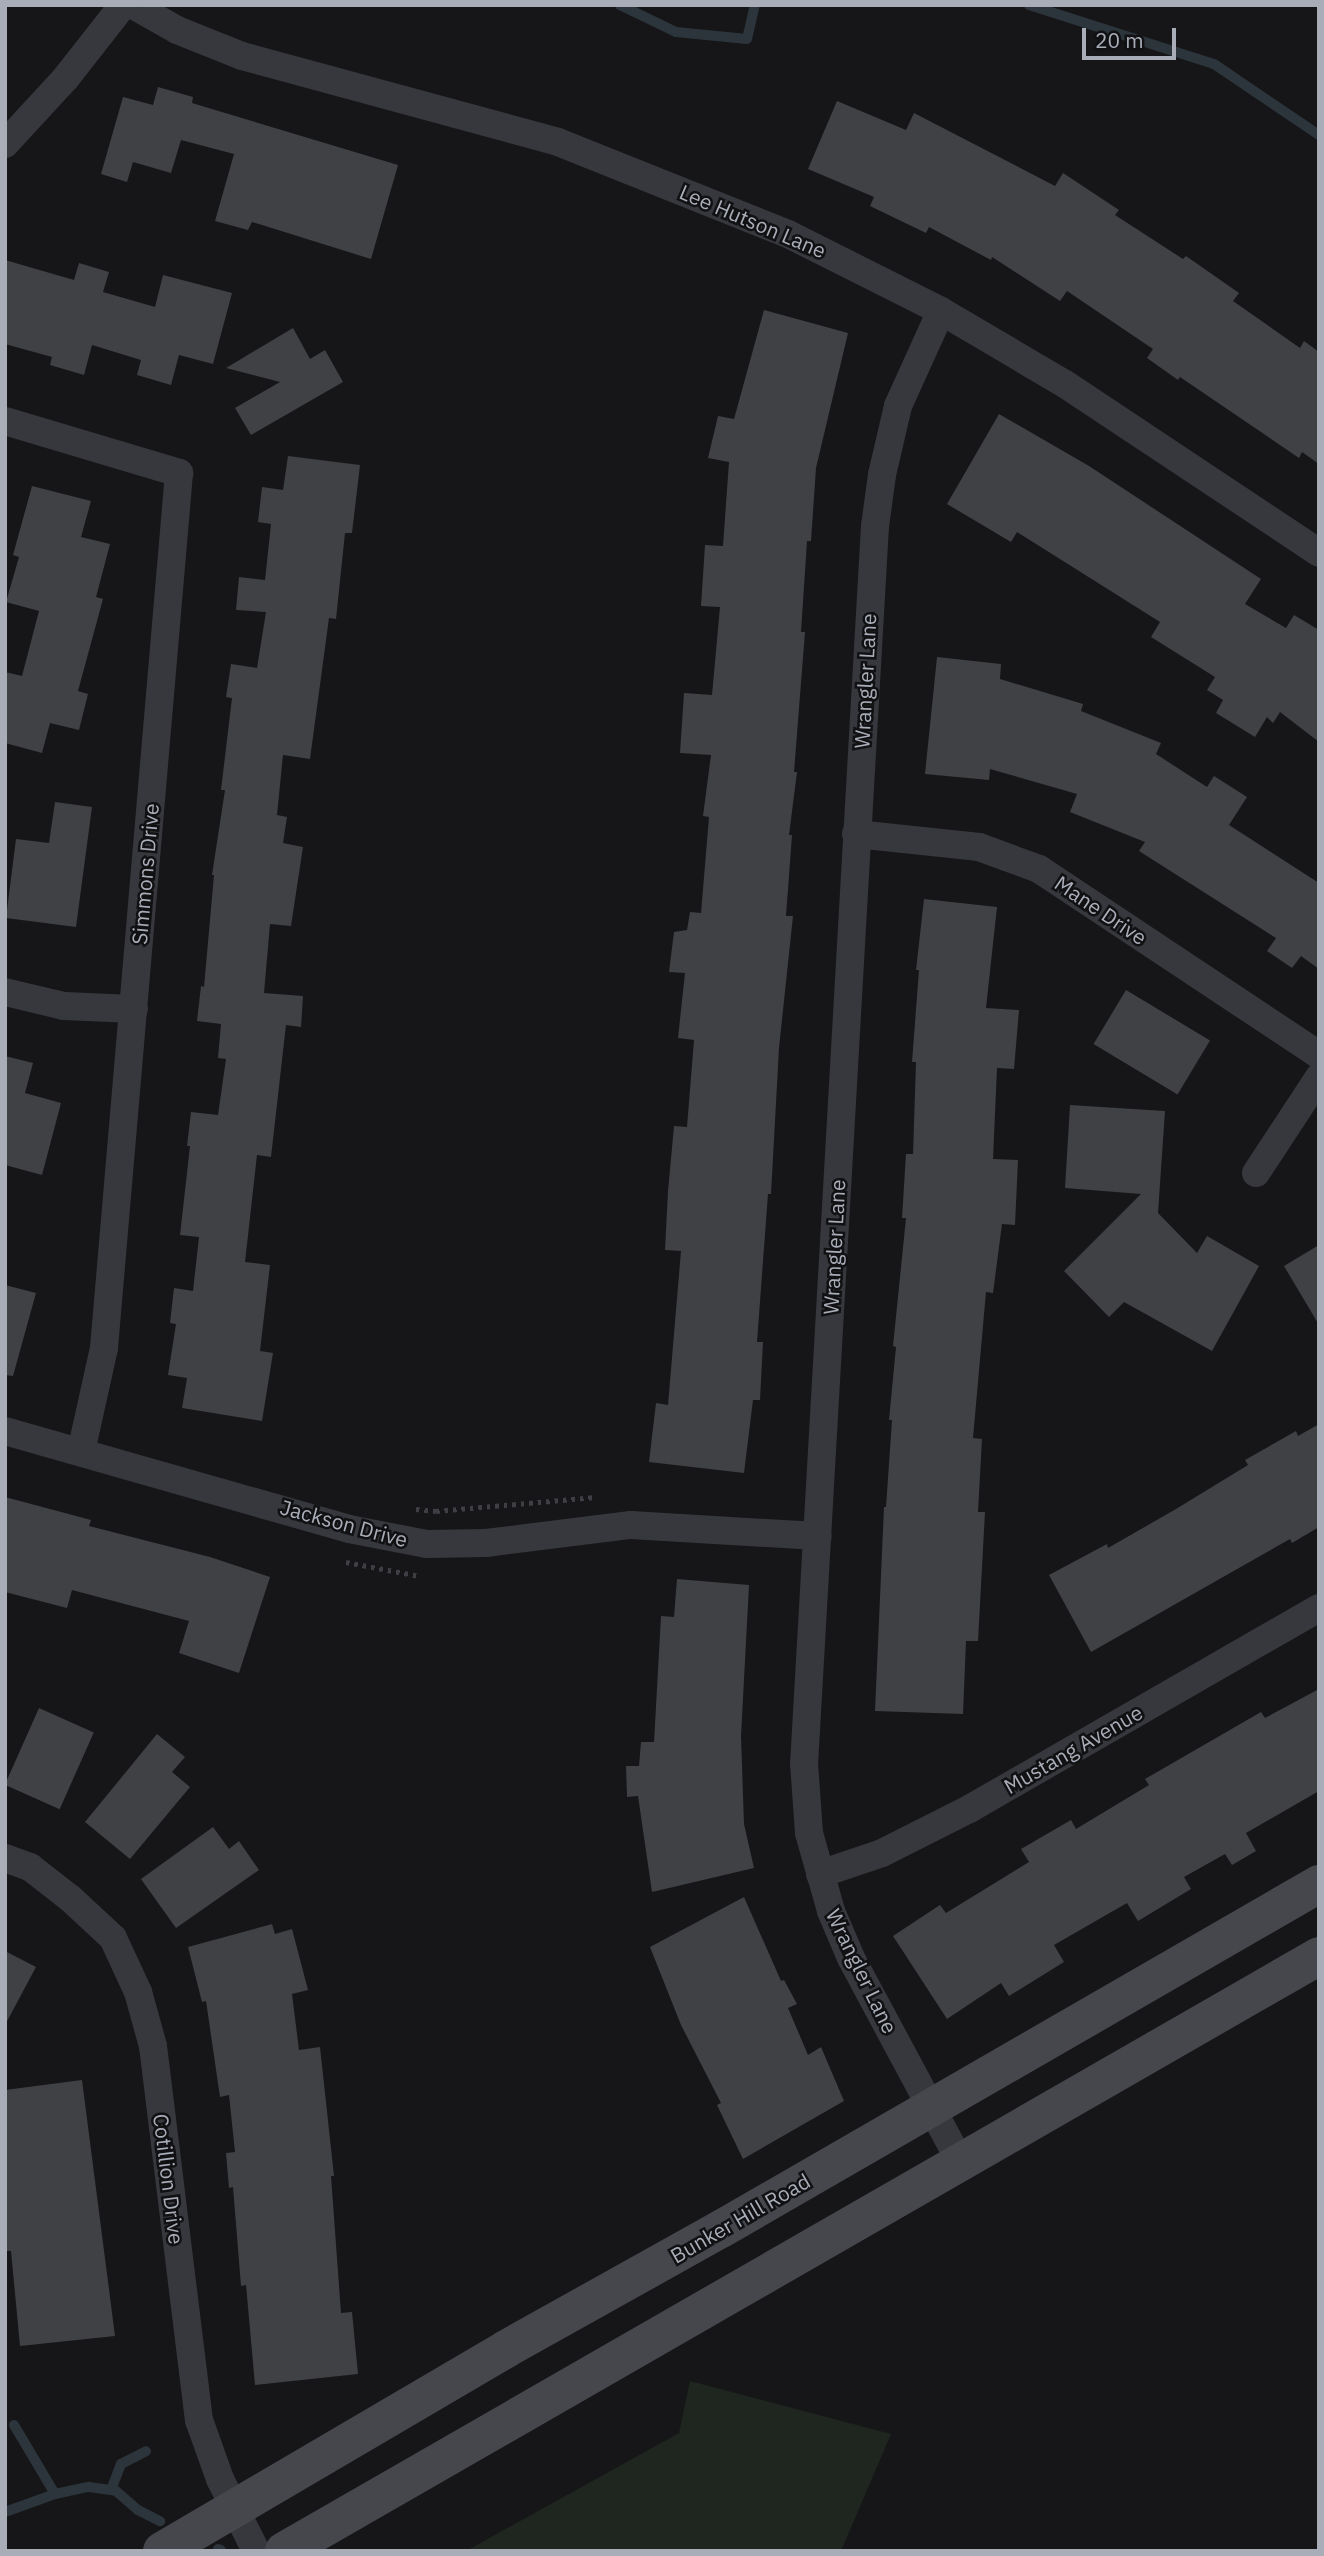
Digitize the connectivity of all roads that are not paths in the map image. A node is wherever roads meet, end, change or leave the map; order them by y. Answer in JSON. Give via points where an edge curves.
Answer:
{"nodes":[{"id":1,"x":122,"y":5,"type":"edge"},
{"id":2,"x":134,"y":5,"type":"edge"},
{"id":3,"x":5,"y":144,"type":"edge"},
{"id":4,"x":941,"y":311,"type":"junction"},
{"id":5,"x":5,"y":421,"type":"edge"},
{"id":6,"x":1319,"y":553,"type":"edge"},
{"id":7,"x":856,"y":834,"type":"junction"},
{"id":8,"x":5,"y":992,"type":"edge"},
{"id":9,"x":134,"y":1009,"type":"junction"},
{"id":10,"x":1319,"y":1055,"type":"edge"},
{"id":11,"x":1319,"y":1077,"type":"edge"},
{"id":12,"x":1256,"y":1172,"type":"dead end"},
{"id":13,"x":5,"y":1431,"type":"edge"},
{"id":14,"x":81,"y":1452,"type":"junction"},
{"id":15,"x":818,"y":1536,"type":"junction"},
{"id":16,"x":1319,"y":1608,"type":"edge"},
{"id":17,"x":5,"y":1858,"type":"edge"},
{"id":18,"x":820,"y":1874,"type":"junction"},
{"id":19,"x":1319,"y":1884,"type":"edge"},
{"id":20,"x":1319,"y":1956,"type":"edge"},
{"id":21,"x":932,"y":2108,"type":"junction"},
{"id":22,"x":960,"y":2161,"type":"junction"},
{"id":23,"x":236,"y":2509,"type":"junction"},
{"id":24,"x":162,"y":2551,"type":"edge"},
{"id":25,"x":257,"y":2551,"type":"edge"},
{"id":26,"x":284,"y":2551,"type":"edge"}],
"edges":[{"from":1,"to":3,"type":"street","via":[[65,79]]},
{"from":2,"to":4,"type":"street","name":"Lee Hutson Lane","via":[[177,30],[242,56],[558,142],[788,234]]},
{"from":4,"to":6,"type":"street","name":"Lee Hutson Lane","via":[[1065,384]]},
{"from":4,"to":7,"type":"street","name":"Wrangler Lane","via":[[898,406],[882,475]]},
{"from":5,"to":9,"type":"street","name":"Simmons Drive","via":[[178,473]]},
{"from":7,"to":10,"type":"street","name":"Mane Drive","via":[[979,847],[1039,869]]},
{"from":7,"to":15,"type":"street","name":"Wrangler Lane"},
{"from":8,"to":9,"type":"street","via":[[64,1006]]},
{"from":9,"to":14,"type":"street","name":"Simmons Drive","via":[[104,1348]]},
{"from":11,"to":12,"type":"street"},
{"from":13,"to":14,"type":"street","name":"Jackson Drive"},
{"from":14,"to":15,"type":"street","name":"Jackson Drive","via":[[349,1529],[427,1544],[486,1543],[631,1525]]},
{"from":15,"to":18,"type":"street","name":"Wrangler Lane","via":[[804,1763],[809,1833]]},
{"from":16,"to":18,"type":"street","name":"Mustang Avenue","via":[[971,1808],[882,1853]]},
{"from":17,"to":23,"type":"street","name":"Cotillion Drive","via":[[30,1867],[113,1938],[138,1992],[153,2046],[199,2420]]},
{"from":18,"to":21,"type":"street","name":"Wrangler Lane","via":[[851,1958]]},
{"from":19,"to":21,"type":"main road","name":"Bunker Hill Road"},
{"from":20,"to":22,"type":"main road"},
{"from":21,"to":22,"type":"street","name":"Wrangler Lane"},
{"from":21,"to":23,"type":"main road","name":"Bunker Hill Road","via":[[506,2349]]},
{"from":22,"to":26,"type":"main road"},
{"from":23,"to":24,"type":"main road","name":"Bunker Hill Road"},
{"from":23,"to":25,"type":"street","name":"Cotillion Drive"}]}
